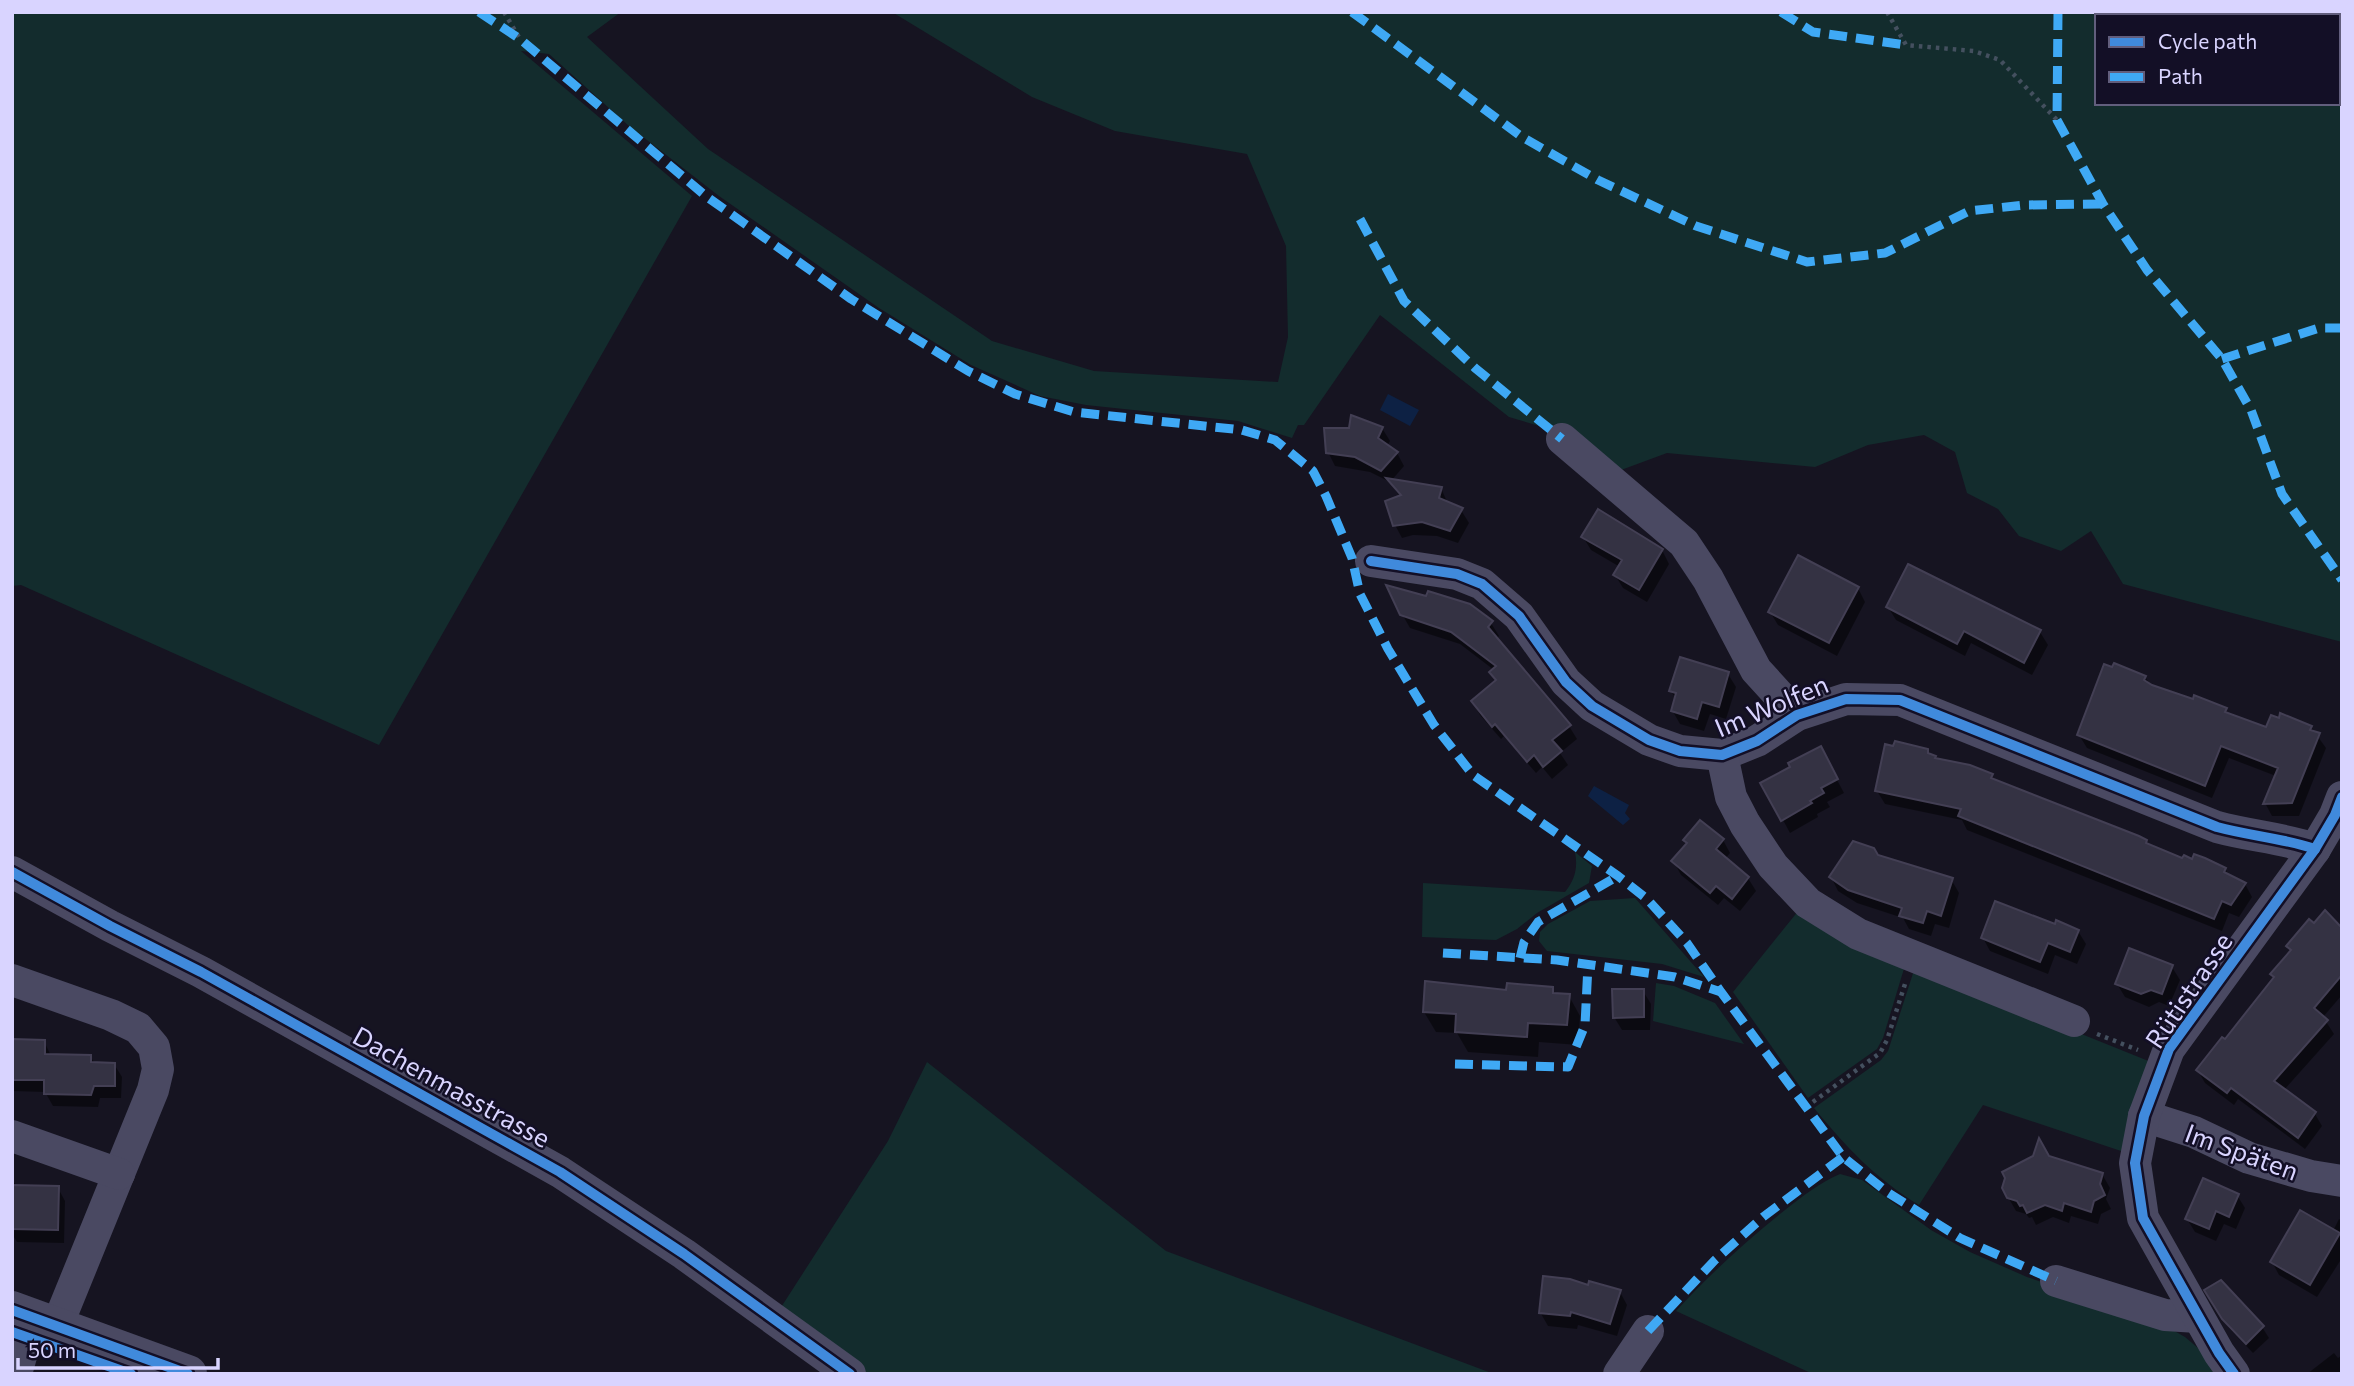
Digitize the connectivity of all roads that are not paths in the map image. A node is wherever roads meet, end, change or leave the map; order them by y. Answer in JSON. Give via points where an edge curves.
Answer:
{"nodes":[{"id":1,"x":1562,"y":439,"type":"dead end"},
{"id":2,"x":1371,"y":561,"type":"dead end"},
{"id":3,"x":1797,"y":715,"type":"junction"},
{"id":4,"x":1722,"y":755,"type":"junction"},
{"id":5,"x":2340,"y":810,"type":"edge"},
{"id":6,"x":2315,"y":849,"type":"junction"},
{"id":7,"x":12,"y":872,"type":"edge"},
{"id":8,"x":12,"y":980,"type":"edge"},
{"id":9,"x":2074,"y":1020,"type":"road end"},
{"id":10,"x":2144,"y":1116,"type":"junction"},
{"id":11,"x":12,"y":1136,"type":"edge"},
{"id":12,"x":119,"y":1174,"type":"junction"},
{"id":13,"x":2342,"y":1181,"type":"edge"},
{"id":14,"x":2056,"y":1280,"type":"dead end"},
{"id":15,"x":2198,"y":1317,"type":"junction"},
{"id":16,"x":34,"y":1318,"type":"edge"},
{"id":17,"x":1648,"y":1331,"type":"dead end"},
{"id":18,"x":16,"y":1374,"type":"edge"},
{"id":19,"x":188,"y":1374,"type":"edge"},
{"id":20,"x":850,"y":1374,"type":"edge"},
{"id":21,"x":1619,"y":1374,"type":"edge"},
{"id":22,"x":2234,"y":1374,"type":"edge"}],
"edges":[{"from":1,"to":3,"type":"street","name":"Im Wolfen","via":[[1684,543],[1756,670]]},
{"from":2,"to":4,"type":"street","name":"Im Wolfen","via":[[1457,574],[1482,584],[1519,616],[1566,682],[1592,706],[1649,740],[1680,751]]},
{"from":3,"to":4,"type":"street","name":"Im Wolfen","via":[[1757,741]]},
{"from":3,"to":6,"type":"street","name":"Im Wolfen","via":[[1846,699],[1900,700],[2217,827]]},
{"from":4,"to":9,"type":"street","name":"Im Wolfen","via":[[1731,797],[1745,824],[1773,866],[1808,903],[1858,934]]},
{"from":5,"to":6,"type":"street","name":"Rütistrasse"},
{"from":6,"to":10,"type":"street","name":"Rütistrasse","via":[[2169,1049]]},
{"from":7,"to":20,"type":"street","name":"Dachenmasstrasse","via":[[560,1172],[684,1254]]},
{"from":8,"to":12,"type":"street","via":[[111,1015],[138,1028],[154,1047],[158,1069],[153,1090]]},
{"from":10,"to":13,"type":"street","name":"Im Späten","via":[[2194,1132],[2249,1158]]},
{"from":10,"to":15,"type":"street","name":"Rütistrasse","via":[[2135,1163],[2143,1218]]},
{"from":11,"to":12,"type":"street"},
{"from":12,"to":16,"type":"street"},
{"from":14,"to":15,"type":"street","via":[[2165,1315]]},
{"from":15,"to":22,"type":"street","name":"Rütistrasse"},
{"from":16,"to":18,"type":"street"},
{"from":16,"to":19,"type":"street"},
{"from":17,"to":21,"type":"street"}]}
